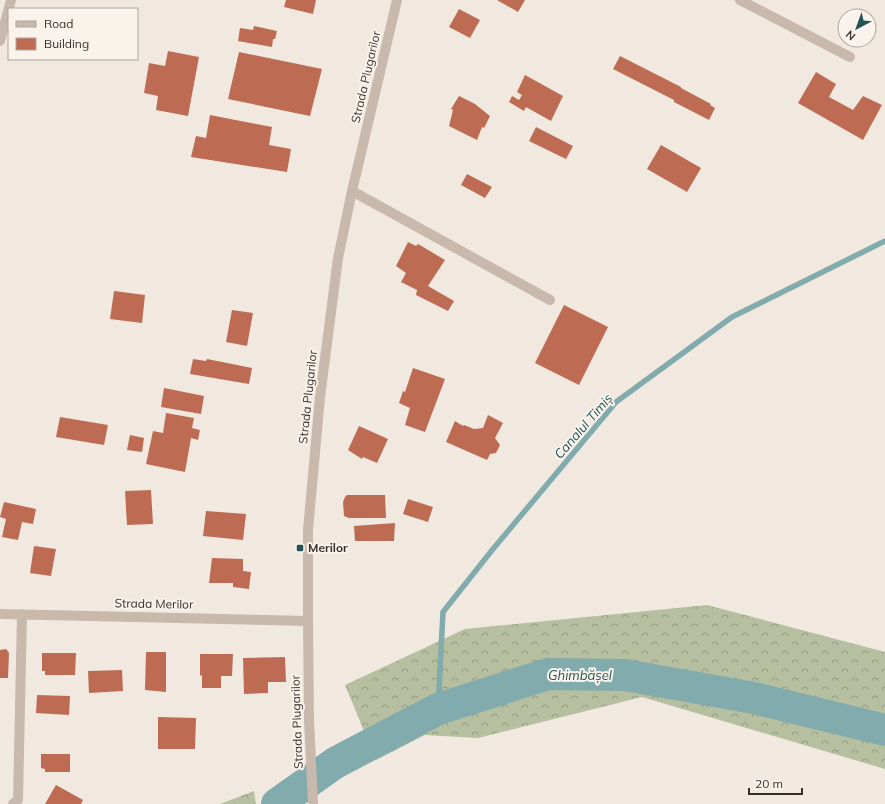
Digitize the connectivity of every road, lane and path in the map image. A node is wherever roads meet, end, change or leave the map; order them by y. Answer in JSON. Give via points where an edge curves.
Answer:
{"nodes":[{"id":1,"x":398,"y":0,"type":"edge"},
{"id":2,"x":740,"y":0,"type":"edge"},
{"id":3,"x":8,"y":11,"type":"edge"},
{"id":4,"x":0,"y":41,"type":"edge"},
{"id":5,"x":850,"y":57,"type":"dead end"},
{"id":6,"x":352,"y":191,"type":"junction"},
{"id":7,"x":550,"y":300,"type":"dead end"},
{"id":8,"x":0,"y":614,"type":"edge"},
{"id":9,"x":22,"y":614,"type":"junction"},
{"id":10,"x":308,"y":621,"type":"junction"},
{"id":11,"x":13,"y":804,"type":"edge"},
{"id":12,"x":313,"y":804,"type":"edge"}],
"edges":[{"from":1,"to":6,"type":"street","name":"Strada Plugarilor"},
{"from":2,"to":5,"type":"street"},
{"from":3,"to":4,"type":"street"},
{"from":6,"to":7,"type":"street"},
{"from":6,"to":10,"type":"street","name":"Strada Plugarilor","via":[[338,258],[319,412],[308,530]]},
{"from":8,"to":9,"type":"street","name":"Strada Merilor"},
{"from":9,"to":10,"type":"street","name":"Strada Merilor"},
{"from":9,"to":11,"type":"street","via":[[18,800]]},
{"from":10,"to":12,"type":"street","name":"Strada Plugarilor"}]}
